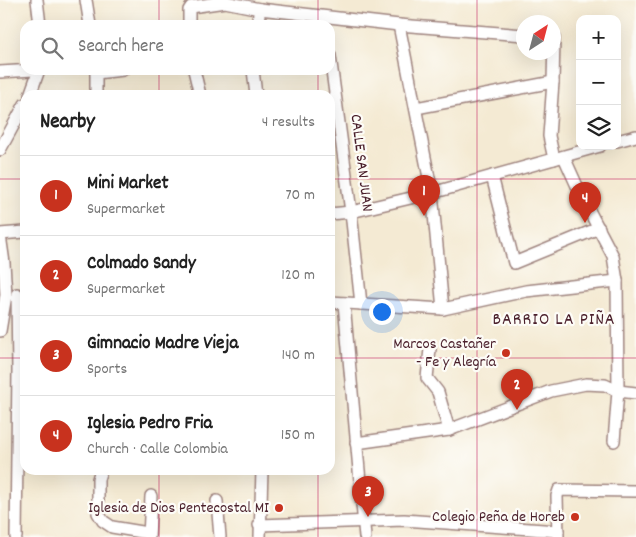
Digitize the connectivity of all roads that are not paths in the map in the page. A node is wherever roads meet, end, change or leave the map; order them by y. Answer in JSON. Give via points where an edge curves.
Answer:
{"nodes":[{"id":1,"x":37,"y":0,"type":"edge"},
{"id":2,"x":86,"y":0,"type":"edge"},
{"id":3,"x":225,"y":1,"type":"edge"},
{"id":4,"x":192,"y":4,"type":"edge"},
{"id":5,"x":260,"y":9,"type":"junction"},
{"id":6,"x":39,"y":20,"type":"edge"},
{"id":7,"x":89,"y":20,"type":"edge"},
{"id":8,"x":189,"y":20,"type":"edge"},
{"id":9,"x":258,"y":20,"type":"edge"},
{"id":10,"x":327,"y":20,"type":"edge"},
{"id":11,"x":335,"y":21,"type":"edge"},
{"id":12,"x":399,"y":25,"type":"junction"},
{"id":13,"x":516,"y":34,"type":"edge"},
{"id":14,"x":554,"y":60,"type":"edge"},
{"id":15,"x":20,"y":71,"type":"edge"},
{"id":16,"x":0,"y":72,"type":"edge"},
{"id":17,"x":37,"y":75,"type":"edge"},
{"id":18,"x":96,"y":75,"type":"edge"},
{"id":19,"x":195,"y":75,"type":"edge"},
{"id":20,"x":254,"y":75,"type":"edge"},
{"id":21,"x":333,"y":75,"type":"edge"},
{"id":22,"x":553,"y":82,"type":"junction"},
{"id":23,"x":32,"y":90,"type":"edge"},
{"id":24,"x":96,"y":90,"type":"edge"},
{"id":25,"x":199,"y":90,"type":"edge"},
{"id":26,"x":255,"y":90,"type":"edge"},
{"id":27,"x":335,"y":90,"type":"edge"},
{"id":28,"x":335,"y":93,"type":"edge"},
{"id":29,"x":416,"y":108,"type":"junction"},
{"id":30,"x":20,"y":113,"type":"edge"},
{"id":31,"x":636,"y":136,"type":"edge"},
{"id":32,"x":621,"y":140,"type":"edge"},
{"id":33,"x":0,"y":150,"type":"edge"},
{"id":34,"x":586,"y":150,"type":"edge"},
{"id":35,"x":559,"y":158,"type":"junction"},
{"id":36,"x":492,"y":176,"type":"junction"},
{"id":37,"x":432,"y":193,"type":"junction"},
{"id":38,"x":351,"y":212,"type":"junction"},
{"id":39,"x":335,"y":214,"type":"edge"},
{"id":40,"x":599,"y":228,"type":"junction"},
{"id":41,"x":20,"y":233,"type":"edge"},
{"id":42,"x":0,"y":235,"type":"edge"},
{"id":43,"x":617,"y":281,"type":"junction"},
{"id":44,"x":16,"y":295,"type":"edge"},
{"id":45,"x":335,"y":302,"type":"edge"},
{"id":46,"x":344,"y":303,"type":"junction"},
{"id":47,"x":361,"y":304,"type":"junction"},
{"id":48,"x":443,"y":309,"type":"junction"},
{"id":49,"x":0,"y":331,"type":"edge"},
{"id":50,"x":430,"y":349,"type":"dead end"},
{"id":51,"x":618,"y":391,"type":"junction"},
{"id":52,"x":636,"y":393,"type":"edge"},
{"id":53,"x":449,"y":430,"type":"junction"},
{"id":54,"x":614,"y":441,"type":"dead end"},
{"id":55,"x":356,"y":443,"type":"junction"},
{"id":56,"x":99,"y":475,"type":"edge"},
{"id":57,"x":262,"y":475,"type":"edge"},
{"id":58,"x":636,"y":491,"type":"edge"},
{"id":59,"x":151,"y":496,"type":"dead end"},
{"id":60,"x":217,"y":501,"type":"dead end"},
{"id":61,"x":364,"y":522,"type":"junction"},
{"id":62,"x":259,"y":524,"type":"junction"},
{"id":63,"x":558,"y":534,"type":"edge"},
{"id":64,"x":149,"y":535,"type":"edge"},
{"id":65,"x":16,"y":537,"type":"edge"},
{"id":66,"x":220,"y":537,"type":"edge"},
{"id":67,"x":260,"y":537,"type":"edge"},
{"id":68,"x":365,"y":537,"type":"edge"}],
"edges":[{"from":1,"to":6,"type":"street"},
{"from":2,"to":7,"type":"street"},
{"from":3,"to":4,"type":"street"},
{"from":3,"to":5,"type":"street"},
{"from":4,"to":8,"type":"street","via":[[188,10]]},
{"from":5,"to":9,"type":"street"},
{"from":5,"to":10,"type":"street"},
{"from":11,"to":12,"type":"street"},
{"from":12,"to":13,"type":"street"},
{"from":12,"to":29,"type":"street"},
{"from":14,"to":22,"type":"street"},
{"from":15,"to":16,"type":"street"},
{"from":17,"to":23,"type":"street"},
{"from":18,"to":24,"type":"street"},
{"from":19,"to":25,"type":"street"},
{"from":20,"to":26,"type":"street"},
{"from":21,"to":27,"type":"street","name":"CALLE SAN JUAN"},
{"from":22,"to":29,"type":"street"},
{"from":22,"to":35,"type":"street","via":[[549,136]]},
{"from":28,"to":38,"type":"street","name":"CALLE SAN JUAN"},
{"from":29,"to":37,"type":"street"},
{"from":30,"to":33,"type":"street"},
{"from":31,"to":32,"type":"street"},
{"from":34,"to":35,"type":"street"},
{"from":35,"to":36,"type":"street"},
{"from":35,"to":40,"type":"street"},
{"from":36,"to":37,"type":"street"},
{"from":36,"to":40,"type":"street","via":[[514,263]]},
{"from":37,"to":38,"type":"street"},
{"from":37,"to":48,"type":"street"},
{"from":38,"to":39,"type":"street"},
{"from":38,"to":47,"type":"street","name":"CALLE SAN JUAN"},
{"from":40,"to":43,"type":"street","via":[[613,256]]},
{"from":41,"to":42,"type":"street"},
{"from":42,"to":44,"type":"street","via":[[4,263]]},
{"from":43,"to":48,"type":"street","via":[[526,292]]},
{"from":43,"to":51,"type":"street"},
{"from":44,"to":49,"type":"street"},
{"from":44,"to":65,"type":"street"},
{"from":45,"to":46,"type":"street"},
{"from":46,"to":47,"type":"street"},
{"from":46,"to":55,"type":"street"},
{"from":47,"to":48,"type":"street"},
{"from":50,"to":53,"type":"street","via":[[427,378],[438,392]]},
{"from":51,"to":52,"type":"street"},
{"from":51,"to":53,"type":"street","via":[[605,385],[586,384],[551,391],[539,390]]},
{"from":51,"to":54,"type":"street"},
{"from":53,"to":55,"type":"street"},
{"from":55,"to":61,"type":"street"},
{"from":56,"to":64,"type":"street","via":[[98,513],[103,521],[112,527]]},
{"from":57,"to":62,"type":"street"},
{"from":58,"to":63,"type":"street","via":[[560,490]]},
{"from":59,"to":64,"type":"street"},
{"from":60,"to":66,"type":"street"},
{"from":61,"to":62,"type":"street"},
{"from":61,"to":63,"type":"street","via":[[404,520]]},
{"from":61,"to":68,"type":"street"},
{"from":62,"to":67,"type":"street"}]}
